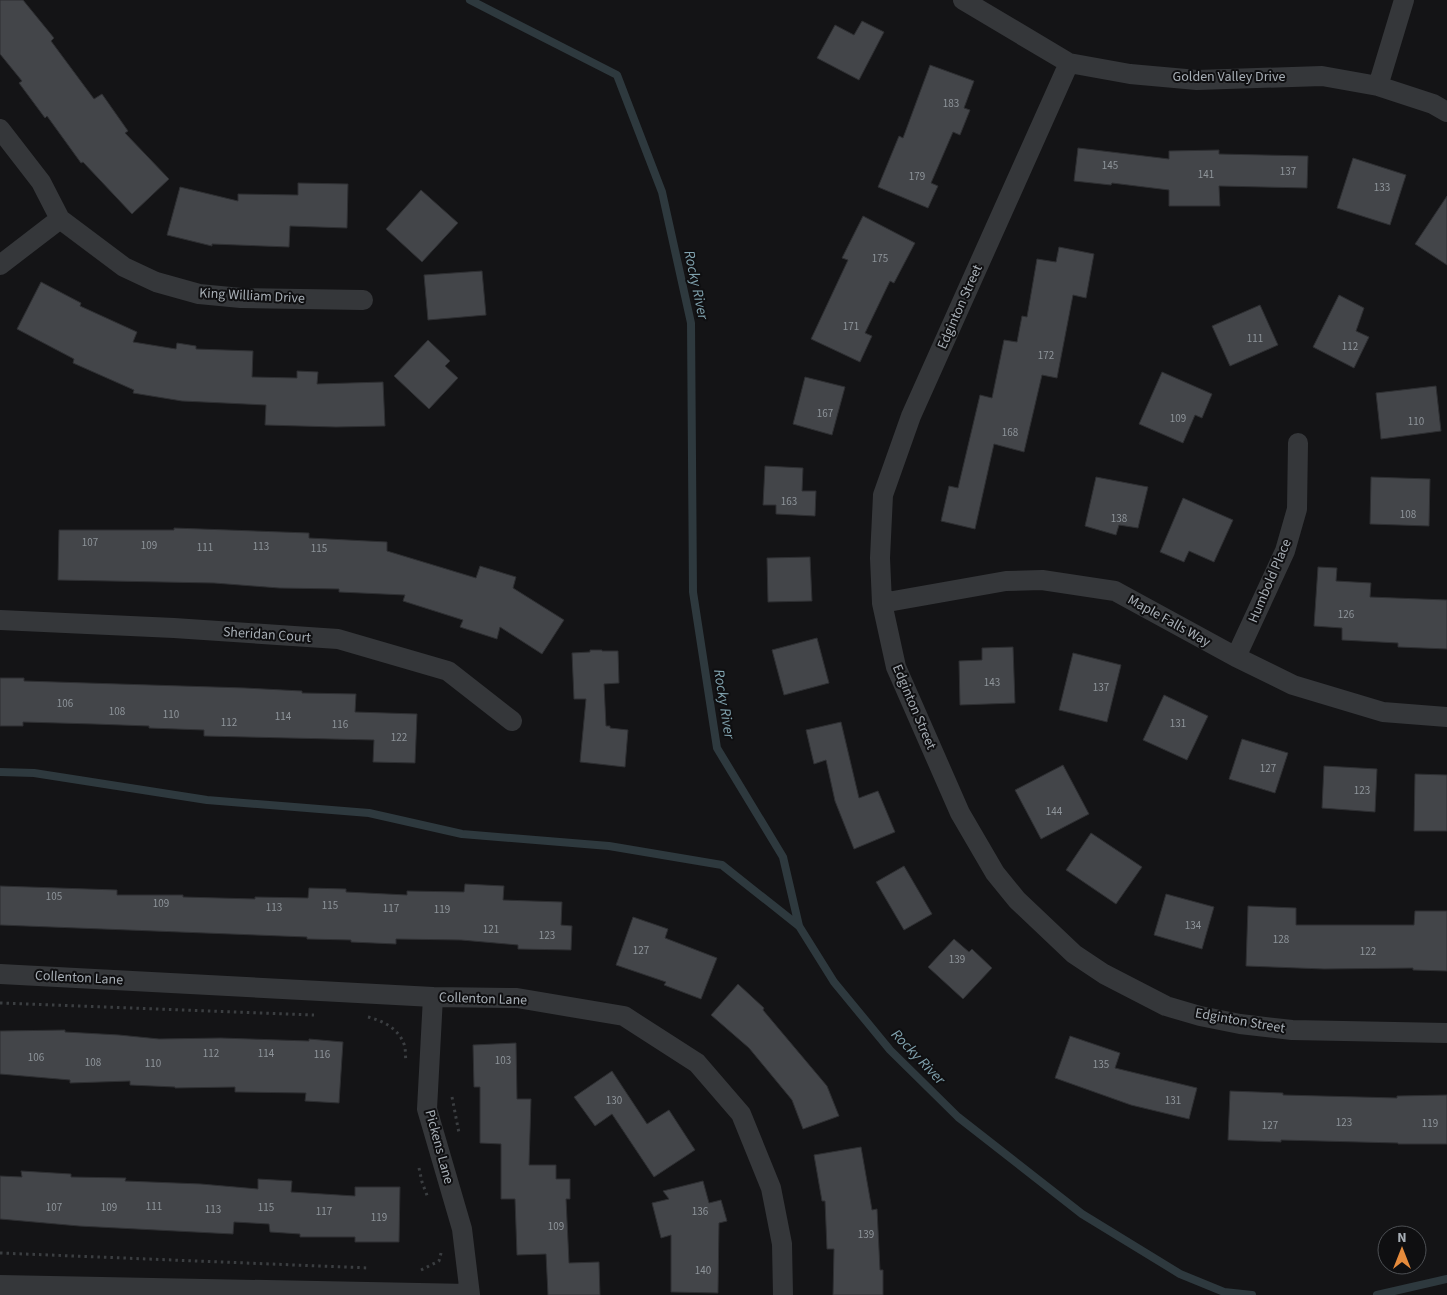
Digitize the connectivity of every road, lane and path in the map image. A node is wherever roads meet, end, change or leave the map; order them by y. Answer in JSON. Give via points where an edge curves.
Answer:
{"nodes":[{"id":1,"x":963,"y":0,"type":"edge"},
{"id":2,"x":1404,"y":0,"type":"edge"},
{"id":3,"x":1069,"y":62,"type":"junction"},
{"id":4,"x":1378,"y":86,"type":"junction"},
{"id":5,"x":1447,"y":112,"type":"edge"},
{"id":6,"x":0,"y":128,"type":"edge"},
{"id":7,"x":60,"y":219,"type":"junction"},
{"id":8,"x":0,"y":265,"type":"edge"},
{"id":9,"x":363,"y":300,"type":"dead end"},
{"id":10,"x":1298,"y":443,"type":"dead end"},
{"id":11,"x":882,"y":603,"type":"junction"},
{"id":12,"x":0,"y":620,"type":"edge"},
{"id":13,"x":1236,"y":657,"type":"junction"},
{"id":14,"x":1447,"y":717,"type":"edge"},
{"id":15,"x":512,"y":721,"type":"dead end"},
{"id":16,"x":0,"y":974,"type":"edge"},
{"id":17,"x":433,"y":997,"type":"junction"},
{"id":18,"x":0,"y":1003,"type":"edge"},
{"id":19,"x":322,"y":1015,"type":"dead end"},
{"id":20,"x":365,"y":1017,"type":"dead end"},
{"id":21,"x":1447,"y":1033,"type":"edge"},
{"id":22,"x":406,"y":1064,"type":"dead end"},
{"id":23,"x":451,"y":1094,"type":"dead end"},
{"id":24,"x":461,"y":1141,"type":"dead end"},
{"id":25,"x":418,"y":1164,"type":"dead end"},
{"id":26,"x":431,"y":1205,"type":"dead end"},
{"id":27,"x":442,"y":1252,"type":"dead end"},
{"id":28,"x":0,"y":1253,"type":"edge"},
{"id":29,"x":371,"y":1268,"type":"dead end"},
{"id":30,"x":420,"y":1270,"type":"dead end"},
{"id":31,"x":0,"y":1285,"type":"edge"},
{"id":32,"x":470,"y":1294,"type":"edge"},
{"id":33,"x":783,"y":1295,"type":"edge"}],
"edges":[{"from":1,"to":3,"type":"street","name":"Golden Valley Drive"},
{"from":2,"to":4,"type":"street"},
{"from":3,"to":4,"type":"street","name":"Golden Valley Drive","via":[[1130,74],[1197,80],[1322,76]]},
{"from":3,"to":11,"type":"street","name":"Edginton Street","via":[[911,416],[883,495]]},
{"from":4,"to":5,"type":"street","name":"Golden Valley Drive","via":[[1433,104]]},
{"from":6,"to":7,"type":"street","name":"King William Drive","via":[[41,182]]},
{"from":7,"to":8,"type":"street"},
{"from":7,"to":9,"type":"street","name":"King William Drive","via":[[124,267],[156,282],[199,294]]},
{"from":10,"to":13,"type":"street","name":"Humbold Place","via":[[1297,509],[1285,552]]},
{"from":11,"to":13,"type":"street","name":"Maple Falls Way","via":[[1006,581],[1042,580],[1078,585],[1115,591]]},
{"from":11,"to":21,"type":"street","name":"Edginton Street","via":[[896,667],[960,813],[995,873],[1017,900],[1074,954],[1104,974],[1166,1006],[1200,1016],[1292,1030]]},
{"from":12,"to":15,"type":"street","name":"Sheridan Court","via":[[338,639],[448,671]]},
{"from":13,"to":14,"type":"street","name":"Maple Falls Way","via":[[1293,685],[1350,703],[1383,712]]},
{"from":16,"to":17,"type":"street","name":"Collenton Lane"},
{"from":17,"to":32,"type":"street","name":"Pickens Lane","via":[[427,1109],[462,1229]]},
{"from":17,"to":33,"type":"street","name":"Collenton Lane","via":[[517,998],[624,1016],[697,1063],[741,1114],[771,1188],[782,1244]]},
{"from":18,"to":19,"type":"path"},
{"from":20,"to":22,"type":"path","via":[[392,1027],[404,1045]]},
{"from":23,"to":24,"type":"path"},
{"from":25,"to":26,"type":"path"},
{"from":27,"to":30,"type":"path","via":[[439,1261]]},
{"from":28,"to":29,"type":"path"},
{"from":31,"to":32,"type":"street"}]}
